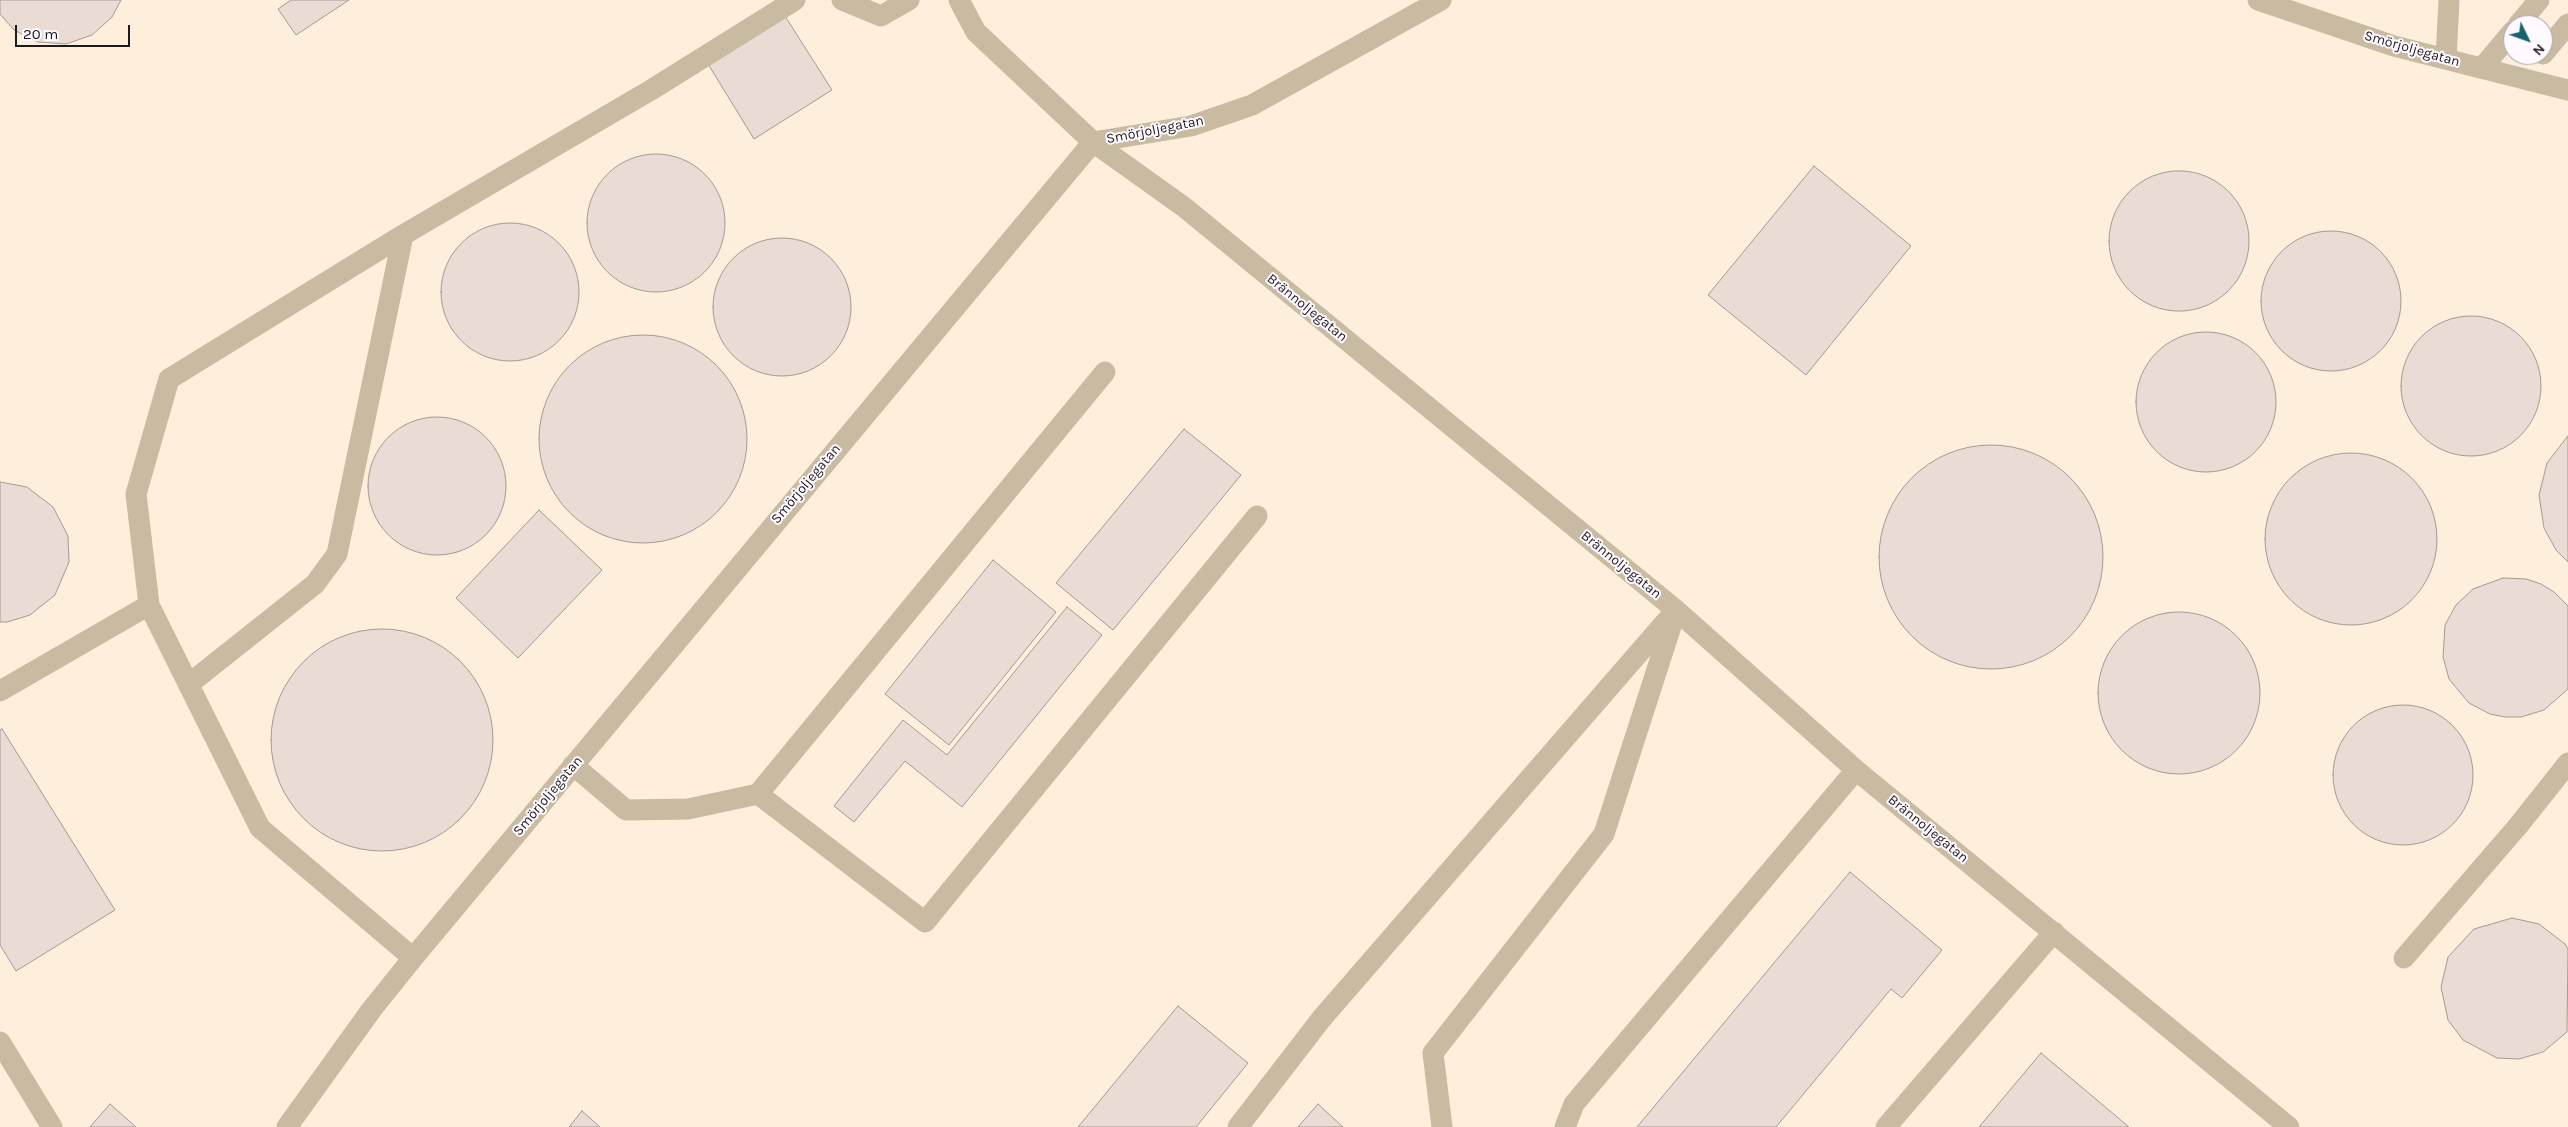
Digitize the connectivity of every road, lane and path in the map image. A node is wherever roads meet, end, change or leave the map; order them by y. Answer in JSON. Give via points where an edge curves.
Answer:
{"nodes":[{"id":1,"x":795,"y":0,"type":"edge"},
{"id":2,"x":842,"y":0,"type":"edge"},
{"id":3,"x":909,"y":0,"type":"edge"},
{"id":4,"x":959,"y":0,"type":"edge"},
{"id":5,"x":1441,"y":0,"type":"edge"},
{"id":6,"x":2258,"y":0,"type":"edge"},
{"id":7,"x":2449,"y":0,"type":"edge"},
{"id":8,"x":2539,"y":0,"type":"edge"},
{"id":9,"x":2526,"y":15,"type":"edge"},
{"id":10,"x":2568,"y":24,"type":"edge"},
{"id":11,"x":2553,"y":41,"type":"edge"},
{"id":12,"x":2503,"y":43,"type":"edge"},
{"id":13,"x":2446,"y":59,"type":"junction"},
{"id":14,"x":2533,"y":65,"type":"edge"},
{"id":15,"x":2482,"y":68,"type":"junction"},
{"id":16,"x":2523,"y":78,"type":"junction"},
{"id":17,"x":2568,"y":90,"type":"edge"},
{"id":18,"x":1092,"y":142,"type":"junction"},
{"id":19,"x":403,"y":235,"type":"junction"},
{"id":20,"x":1105,"y":372,"type":"dead end"},
{"id":21,"x":1257,"y":516,"type":"dead end"},
{"id":22,"x":150,"y":605,"type":"junction"},
{"id":23,"x":1676,"y":610,"type":"junction"},
{"id":24,"x":189,"y":684,"type":"junction"},
{"id":25,"x":0,"y":691,"type":"edge"},
{"id":26,"x":2568,"y":764,"type":"edge"},
{"id":27,"x":573,"y":765,"type":"junction"},
{"id":28,"x":1856,"y":770,"type":"junction"},
{"id":29,"x":758,"y":794,"type":"junction"},
{"id":30,"x":2054,"y":932,"type":"junction"},
{"id":31,"x":413,"y":958,"type":"junction"},
{"id":32,"x":2404,"y":958,"type":"dead end"},
{"id":33,"x":0,"y":1042,"type":"edge"},
{"id":34,"x":52,"y":1127,"type":"edge"},
{"id":35,"x":287,"y":1127,"type":"edge"},
{"id":36,"x":1238,"y":1127,"type":"edge"},
{"id":37,"x":1442,"y":1127,"type":"edge"},
{"id":38,"x":1565,"y":1127,"type":"edge"},
{"id":39,"x":1886,"y":1127,"type":"edge"},
{"id":40,"x":2289,"y":1127,"type":"edge"}],
"edges":[{"from":1,"to":19,"type":"lane","via":[[651,90]]},
{"from":2,"to":3,"type":"lane","via":[[881,16]]},
{"from":4,"to":18,"type":"lane","name":"Brännoljegatan","via":[[976,32]]},
{"from":5,"to":18,"type":"lane","name":"Smörjoljegatan","via":[[1252,105],[1191,126]]},
{"from":6,"to":13,"type":"lane","name":"Smörjoljegatan","via":[[2394,46]]},
{"from":7,"to":13,"type":"lane"},
{"from":8,"to":9,"type":"lane"},
{"from":10,"to":11,"type":"lane"},
{"from":12,"to":15,"type":"lane"},
{"from":13,"to":15,"type":"lane","name":"Smörjoljegatan"},
{"from":14,"to":16,"type":"lane"},
{"from":15,"to":16,"type":"lane","name":"Smörjoljegatan"},
{"from":16,"to":17,"type":"lane","name":"Smörjoljegatan"},
{"from":18,"to":23,"type":"lane","name":"Brännoljegatan","via":[[1184,207]]},
{"from":18,"to":27,"type":"lane","name":"Smörjoljegatan"},
{"from":19,"to":22,"type":"lane","via":[[169,378],[136,494]]},
{"from":19,"to":24,"type":"lane","via":[[337,554],[314,584]]},
{"from":20,"to":29,"type":"lane"},
{"from":21,"to":29,"type":"lane","via":[[925,922]]},
{"from":22,"to":24,"type":"lane"},
{"from":22,"to":25,"type":"lane"},
{"from":23,"to":28,"type":"lane","name":"Brännoljegatan"},
{"from":23,"to":36,"type":"lane","via":[[1322,1018]]},
{"from":23,"to":37,"type":"lane","via":[[1604,834],[1433,1054]]},
{"from":24,"to":31,"type":"lane","via":[[260,828]]},
{"from":26,"to":32,"type":"lane"},
{"from":27,"to":29,"type":"lane","via":[[626,810],[688,809]]},
{"from":27,"to":31,"type":"lane","name":"Smörjoljegatan"},
{"from":28,"to":30,"type":"lane","name":"Brännoljegatan"},
{"from":28,"to":38,"type":"lane","via":[[1574,1104]]},
{"from":30,"to":39,"type":"lane"},
{"from":30,"to":40,"type":"lane","name":"Brännoljegatan"},
{"from":31,"to":35,"type":"lane","name":"Smörjoljegatan"},
{"from":33,"to":34,"type":"lane"}]}
